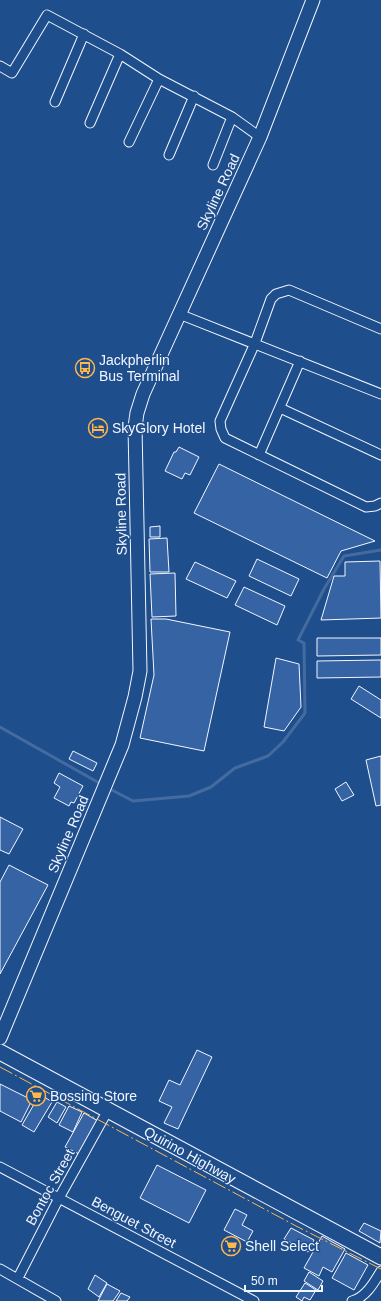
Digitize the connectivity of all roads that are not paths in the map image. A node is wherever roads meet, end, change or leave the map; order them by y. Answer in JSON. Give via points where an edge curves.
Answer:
{"nodes":[{"id":1,"x":313,"y":0,"type":"edge"},
{"id":2,"x":84,"y":34,"type":"junction"},
{"id":3,"x":120,"y":54,"type":"junction"},
{"id":4,"x":0,"y":66,"type":"edge"},
{"id":5,"x":159,"y":79,"type":"junction"},
{"id":6,"x":194,"y":96,"type":"junction"},
{"id":7,"x":55,"y":102,"type":"dead end"},
{"id":8,"x":232,"y":117,"type":"junction"},
{"id":9,"x":90,"y":123,"type":"dead end"},
{"id":10,"x":260,"y":137,"type":"junction"},
{"id":11,"x":129,"y":142,"type":"dead end"},
{"id":12,"x":169,"y":155,"type":"dead end"},
{"id":13,"x":213,"y":165,"type":"dead end"},
{"id":14,"x":179,"y":314,"type":"junction"},
{"id":15,"x":381,"y":329,"type":"edge"},
{"id":16,"x":255,"y":343,"type":"junction"},
{"id":17,"x":300,"y":361,"type":"junction"},
{"id":18,"x":381,"y":394,"type":"edge"},
{"id":19,"x":280,"y":408,"type":"junction"},
{"id":20,"x":259,"y":455,"type":"junction"},
{"id":21,"x":381,"y":455,"type":"edge"},
{"id":22,"x":381,"y":503,"type":"edge"},
{"id":23,"x":0,"y":1038,"type":"edge"},
{"id":24,"x":0,"y":1052,"type":"edge"},
{"id":25,"x":108,"y":1110,"type":"junction"},
{"id":26,"x":0,"y":1167,"type":"edge"},
{"id":27,"x":59,"y":1198,"type":"junction"},
{"id":28,"x":381,"y":1257,"type":"edge"},
{"id":29,"x":0,"y":1269,"type":"edge"},
{"id":30,"x":381,"y":1271,"type":"edge"},
{"id":31,"x":18,"y":1278,"type":"junction"},
{"id":32,"x":56,"y":1301,"type":"edge"},
{"id":33,"x":254,"y":1301,"type":"edge"},
{"id":34,"x":352,"y":1301,"type":"edge"}],
"edges":[{"from":1,"to":10,"type":"main road","name":"Skyline Road"},
{"from":2,"to":3,"type":"street"},
{"from":2,"to":4,"type":"street","via":[[47,15],[12,73]]},
{"from":2,"to":7,"type":"street"},
{"from":3,"to":5,"type":"street"},
{"from":3,"to":9,"type":"street"},
{"from":5,"to":6,"type":"street"},
{"from":5,"to":11,"type":"street"},
{"from":6,"to":8,"type":"street"},
{"from":6,"to":12,"type":"street"},
{"from":8,"to":10,"type":"street"},
{"from":8,"to":13,"type":"street"},
{"from":10,"to":14,"type":"main road","name":"Skyline Road"},
{"from":14,"to":16,"type":"street"},
{"from":14,"to":23,"type":"main road","name":"Skyline Road","via":[[143,394],[135,427],[140,671],[135,697],[122,745]]},
{"from":15,"to":16,"type":"street","via":[[289,290],[276,294],[272,299]]},
{"from":16,"to":17,"type":"street"},
{"from":16,"to":20,"type":"street","via":[[220,421],[224,438]]},
{"from":17,"to":18,"type":"street"},
{"from":17,"to":19,"type":"street"},
{"from":19,"to":20,"type":"street"},
{"from":19,"to":21,"type":"street"},
{"from":20,"to":22,"type":"street","via":[[366,507]]},
{"from":24,"to":25,"type":"main road","name":"Quirino Highway"},
{"from":25,"to":27,"type":"street","name":"Bontoc Street"},
{"from":25,"to":28,"type":"main road","name":"Quirino Highway"},
{"from":26,"to":27,"type":"street","name":"Benguet Street"},
{"from":27,"to":31,"type":"street","name":"Bontoc Street"},
{"from":27,"to":33,"type":"street","name":"Benguet Street"},
{"from":29,"to":31,"type":"street"},
{"from":30,"to":34,"type":"street","via":[[359,1299]]},
{"from":31,"to":32,"type":"street"}]}
